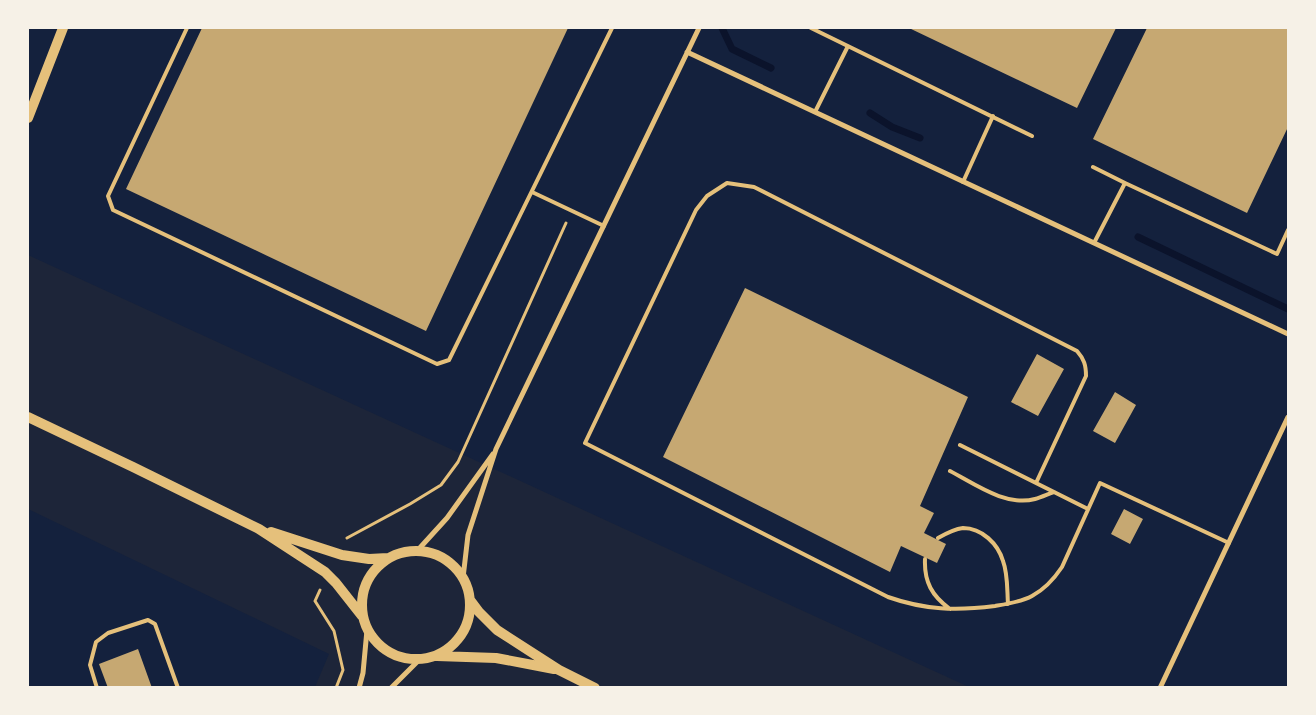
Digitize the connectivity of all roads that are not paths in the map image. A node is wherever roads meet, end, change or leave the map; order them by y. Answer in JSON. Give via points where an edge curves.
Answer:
{"nodes":[{"id":1,"x":62,"y":28,"type":"edge"},
{"id":2,"x":187,"y":28,"type":"edge"},
{"id":3,"x":612,"y":28,"type":"edge"},
{"id":4,"x":698,"y":28,"type":"edge"},
{"id":5,"x":811,"y":28,"type":"edge"},
{"id":6,"x":848,"y":46,"type":"junction"},
{"id":7,"x":687,"y":52,"type":"junction"},
{"id":8,"x":815,"y":112,"type":"junction"},
{"id":9,"x":993,"y":116,"type":"junction"},
{"id":10,"x":28,"y":118,"type":"edge"},
{"id":11,"x":1032,"y":136,"type":"dead end"},
{"id":12,"x":1093,"y":167,"type":"dead end"},
{"id":13,"x":963,"y":182,"type":"junction"},
{"id":14,"x":1125,"y":183,"type":"junction"},
{"id":15,"x":532,"y":192,"type":"junction"},
{"id":16,"x":604,"y":226,"type":"junction"},
{"id":17,"x":1288,"y":230,"type":"edge"},
{"id":18,"x":1094,"y":243,"type":"junction"},
{"id":19,"x":1288,"y":334,"type":"edge"},
{"id":20,"x":28,"y":417,"type":"edge"},
{"id":21,"x":1288,"y":417,"type":"edge"},
{"id":22,"x":960,"y":445,"type":"dead end"},
{"id":23,"x":496,"y":450,"type":"junction"},
{"id":24,"x":950,"y":471,"type":"dead end"},
{"id":25,"x":1036,"y":483,"type":"junction"},
{"id":26,"x":1054,"y":492,"type":"junction"},
{"id":27,"x":1088,"y":509,"type":"junction"},
{"id":28,"x":259,"y":529,"type":"junction"},
{"id":29,"x":938,"y":538,"type":"dead end"},
{"id":30,"x":1229,"y":543,"type":"junction"},
{"id":31,"x":417,"y":551,"type":"junction"},
{"id":32,"x":389,"y":558,"type":"junction"},
{"id":33,"x":925,"y":559,"type":"dead end"},
{"id":34,"x":463,"y":578,"type":"junction"},
{"id":35,"x":470,"y":600,"type":"junction"},
{"id":36,"x":1008,"y":604,"type":"junction"},
{"id":37,"x":950,"y":609,"type":"junction"},
{"id":38,"x":362,"y":616,"type":"junction"},
{"id":39,"x":368,"y":630,"type":"junction"},
{"id":40,"x":434,"y":656,"type":"junction"},
{"id":41,"x":420,"y":659,"type":"junction"},
{"id":42,"x":559,"y":670,"type":"junction"},
{"id":43,"x":97,"y":688,"type":"edge"},
{"id":44,"x":178,"y":688,"type":"edge"},
{"id":45,"x":359,"y":688,"type":"edge"},
{"id":46,"x":390,"y":688,"type":"edge"},
{"id":47,"x":595,"y":688,"type":"edge"},
{"id":48,"x":1160,"y":688,"type":"edge"}],
"edges":[{"from":1,"to":10,"type":"main road"},
{"from":2,"to":15,"type":"lane","via":[[108,196],[113,210],[437,364],[449,360]]},
{"from":3,"to":15,"type":"lane"},
{"from":4,"to":7,"type":"street"},
{"from":5,"to":6,"type":"lane"},
{"from":6,"to":8,"type":"lane"},
{"from":6,"to":9,"type":"lane"},
{"from":7,"to":8,"type":"street"},
{"from":7,"to":16,"type":"street"},
{"from":8,"to":13,"type":"street"},
{"from":9,"to":11,"type":"lane"},
{"from":9,"to":13,"type":"lane"},
{"from":12,"to":14,"type":"lane"},
{"from":13,"to":18,"type":"street"},
{"from":14,"to":17,"type":"lane","via":[[1277,254]]},
{"from":14,"to":18,"type":"lane"},
{"from":15,"to":16,"type":"lane"},
{"from":16,"to":23,"type":"street"},
{"from":18,"to":19,"type":"street"},
{"from":20,"to":28,"type":"main road"},
{"from":21,"to":30,"type":"street"},
{"from":22,"to":25,"type":"lane"},
{"from":23,"to":31,"type":"street","via":[[447,518]]},
{"from":23,"to":34,"type":"street","via":[[468,535]]},
{"from":24,"to":26,"type":"lane","via":[[1001,498],[1034,500]]},
{"from":25,"to":26,"type":"lane"},
{"from":25,"to":37,"type":"lane","via":[[1086,376],[1086,365],[1077,350],[754,188],[727,183],[707,196],[696,210],[585,443],[888,597],[908,604]]},
{"from":26,"to":27,"type":"lane"},
{"from":27,"to":30,"type":"lane","via":[[1100,483]]},
{"from":27,"to":36,"type":"lane","via":[[1054,579],[1031,597]]},
{"from":28,"to":32,"type":"main road","via":[[356,558]]},
{"from":28,"to":38,"type":"main road","via":[[328,575]]},
{"from":29,"to":36,"type":"lane","via":[[962,528],[990,539],[1006,570]]},
{"from":30,"to":48,"type":"street"},
{"from":31,"to":32,"type":"main road"},
{"from":31,"to":34,"type":"main road","via":[[444,559]]},
{"from":32,"to":38,"type":"main road","via":[[367,581],[362,598]]},
{"from":33,"to":37,"type":"lane","via":[[926,580],[940,601]]},
{"from":34,"to":35,"type":"main road"},
{"from":35,"to":40,"type":"main road","via":[[469,617],[462,633],[451,647]]},
{"from":35,"to":42,"type":"main road","via":[[497,630]]},
{"from":36,"to":37,"type":"lane"},
{"from":38,"to":39,"type":"main road"},
{"from":39,"to":41,"type":"main road","via":[[378,645],[392,654]]},
{"from":39,"to":45,"type":"street"},
{"from":40,"to":41,"type":"main road"},
{"from":40,"to":42,"type":"main road","via":[[496,658]]},
{"from":41,"to":46,"type":"street"},
{"from":42,"to":47,"type":"main road"},
{"from":43,"to":44,"type":"lane","via":[[90,665],[96,642],[108,633],[148,620],[155,624]]}]}
